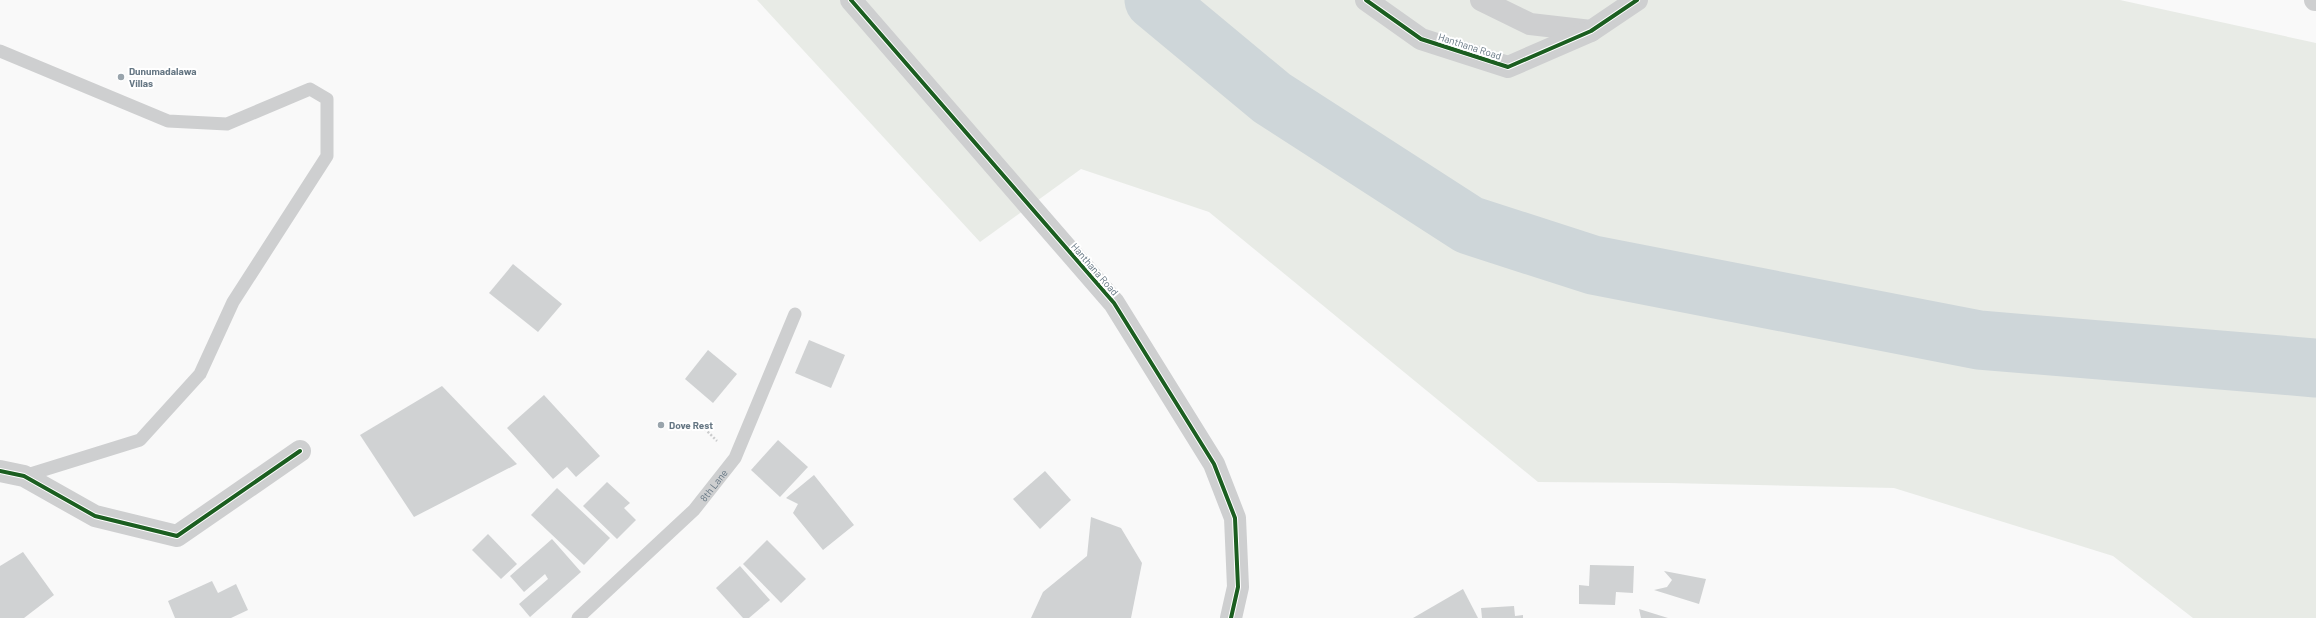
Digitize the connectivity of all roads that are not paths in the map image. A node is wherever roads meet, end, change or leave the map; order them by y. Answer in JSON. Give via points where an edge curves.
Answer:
{"nodes":[{"id":1,"x":851,"y":0,"type":"edge"},
{"id":2,"x":1366,"y":0,"type":"edge"},
{"id":3,"x":1481,"y":0,"type":"edge"},
{"id":4,"x":1637,"y":0,"type":"edge"},
{"id":5,"x":1591,"y":31,"type":"junction"},
{"id":6,"x":0,"y":51,"type":"edge"},
{"id":7,"x":795,"y":314,"type":"dead end"},
{"id":8,"x":300,"y":451,"type":"dead end"},
{"id":9,"x":0,"y":471,"type":"edge"},
{"id":10,"x":24,"y":476,"type":"junction"},
{"id":11,"x":578,"y":618,"type":"edge"},
{"id":12,"x":1231,"y":618,"type":"edge"}],
"edges":[{"from":1,"to":12,"type":"street","name":"Hanthana Road","via":[[1114,303],[1210,457],[1235,518],[1238,587]]},
{"from":2,"to":5,"type":"street","name":"Hanthana Road","via":[[1421,39],[1508,67]]},
{"from":3,"to":5,"type":"street","via":[[1530,24]]},
{"from":4,"to":5,"type":"street","name":"Hanthana Road"},
{"from":6,"to":10,"type":"lane","via":[[168,121],[227,124],[310,89],[327,99],[327,156],[233,302],[200,374],[140,440]]},
{"from":7,"to":11,"type":"lane","name":"8th Lane","via":[[735,458],[694,510]]},
{"from":8,"to":10,"type":"street","via":[[178,536],[95,516]]},
{"from":9,"to":10,"type":"street"}]}
